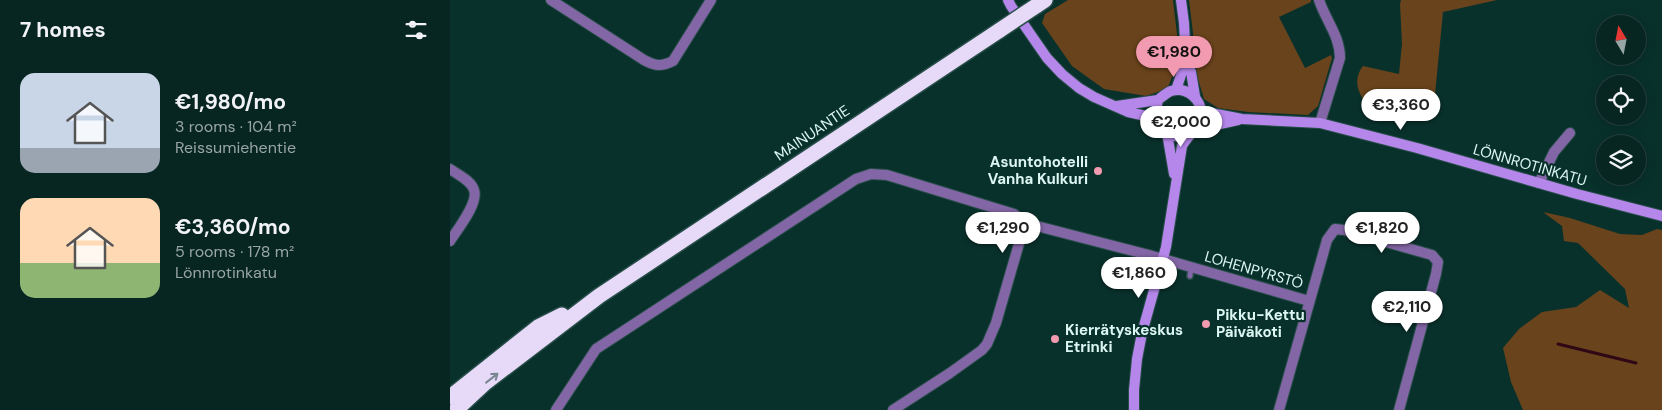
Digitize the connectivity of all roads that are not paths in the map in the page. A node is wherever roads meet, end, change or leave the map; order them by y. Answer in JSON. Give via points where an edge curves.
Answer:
{"nodes":[{"id":1,"x":551,"y":0,"type":"edge"},
{"id":2,"x":711,"y":0,"type":"edge"},
{"id":3,"x":1008,"y":0,"type":"edge"},
{"id":4,"x":1181,"y":0,"type":"edge"},
{"id":5,"x":1319,"y":0,"type":"edge"},
{"id":6,"x":1041,"y":3,"type":"edge"},
{"id":7,"x":1186,"y":60,"type":"junction"},
{"id":8,"x":1176,"y":90,"type":"junction"},
{"id":9,"x":1195,"y":96,"type":"junction"},
{"id":10,"x":1158,"y":100,"type":"junction"},
{"id":11,"x":1116,"y":106,"type":"junction"},
{"id":12,"x":1201,"y":111,"type":"junction"},
{"id":13,"x":1156,"y":118,"type":"junction"},
{"id":14,"x":1242,"y":119,"type":"junction"},
{"id":15,"x":1320,"y":124,"type":"junction"},
{"id":16,"x":1195,"y":129,"type":"junction"},
{"id":17,"x":1167,"y":133,"type":"junction"},
{"id":18,"x":1570,"y":133,"type":"dead end"},
{"id":19,"x":450,"y":169,"type":"edge"},
{"id":20,"x":1539,"y":183,"type":"junction"},
{"id":21,"x":1174,"y":188,"type":"junction"},
{"id":22,"x":1662,"y":216,"type":"edge"},
{"id":23,"x":1026,"y":223,"type":"junction"},
{"id":24,"x":450,"y":240,"type":"edge"},
{"id":25,"x":1163,"y":260,"type":"junction"},
{"id":26,"x":599,"y":296,"type":"junction"},
{"id":27,"x":1309,"y":301,"type":"junction"},
{"id":28,"x":450,"y":397,"type":"edge"},
{"id":29,"x":456,"y":410,"type":"edge"},
{"id":30,"x":556,"y":410,"type":"edge"},
{"id":31,"x":893,"y":410,"type":"edge"},
{"id":32,"x":1134,"y":410,"type":"edge"},
{"id":33,"x":1279,"y":410,"type":"edge"},
{"id":34,"x":1399,"y":410,"type":"edge"}],
"edges":[{"from":1,"to":2,"type":"street","via":[[644,60],[655,66],[664,66],[673,61]]},
{"from":3,"to":11,"type":"street","via":[[1062,74],[1094,97]]},
{"from":4,"to":7,"type":"street"},
{"from":5,"to":15,"type":"street","via":[[1338,42],[1340,58]]},
{"from":6,"to":26,"type":"highway","name":"MAINUANTIE","bridge":true},
{"from":7,"to":8,"type":"street"},
{"from":7,"to":9,"type":"street"},
{"from":8,"to":9,"type":"street"},
{"from":8,"to":10,"type":"street"},
{"from":9,"to":12,"type":"street"},
{"from":10,"to":11,"type":"street"},
{"from":10,"to":13,"type":"street"},
{"from":11,"to":13,"type":"street"},
{"from":12,"to":14,"type":"street","name":"LÖNNROTINKATU"},
{"from":12,"to":16,"type":"street"},
{"from":13,"to":17,"type":"street"},
{"from":14,"to":15,"type":"street","name":"LÖNNROTINKATU"},
{"from":14,"to":16,"type":"street","name":"LÖNNROTINKATU"},
{"from":15,"to":20,"type":"street","name":"LÖNNROTINKATU"},
{"from":16,"to":17,"type":"street","via":[[1181,136]]},
{"from":16,"to":21,"type":"street","via":[[1182,146]]},
{"from":17,"to":21,"type":"street"},
{"from":18,"to":20,"type":"street","via":[[1554,152]]},
{"from":19,"to":24,"type":"street","via":[[467,180],[475,198]]},
{"from":20,"to":22,"type":"street","name":"LÖNNROTINKATU"},
{"from":21,"to":25,"type":"street"},
{"from":23,"to":25,"type":"street","name":"LOHENPYRSTÖ"},
{"from":23,"to":30,"type":"street","name":"LOHENPYRSTÖ","via":[[1014,214],[887,175],[871,174],[856,179],[596,349]]},
{"from":23,"to":31,"type":"street","via":[[987,344]]},
{"from":25,"to":27,"type":"street","name":"LOHENPYRSTÖ","via":[[1191,272]]},
{"from":25,"to":32,"type":"street","via":[[1142,333]]},
{"from":26,"to":28,"type":"highway","name":"MAINUANTIE","via":[[538,327]]},
{"from":29,"to":26,"type":"highway","name":"MAINUANTIE","one_way":true,"via":[[485,383]]},
{"from":27,"to":33,"type":"street","name":"LOHENPYRSTÖ"},
{"from":27,"to":34,"type":"street","name":"LOHENPYRSTÖ","via":[[1327,240],[1335,229],[1436,258],[1436,274]]}]}
